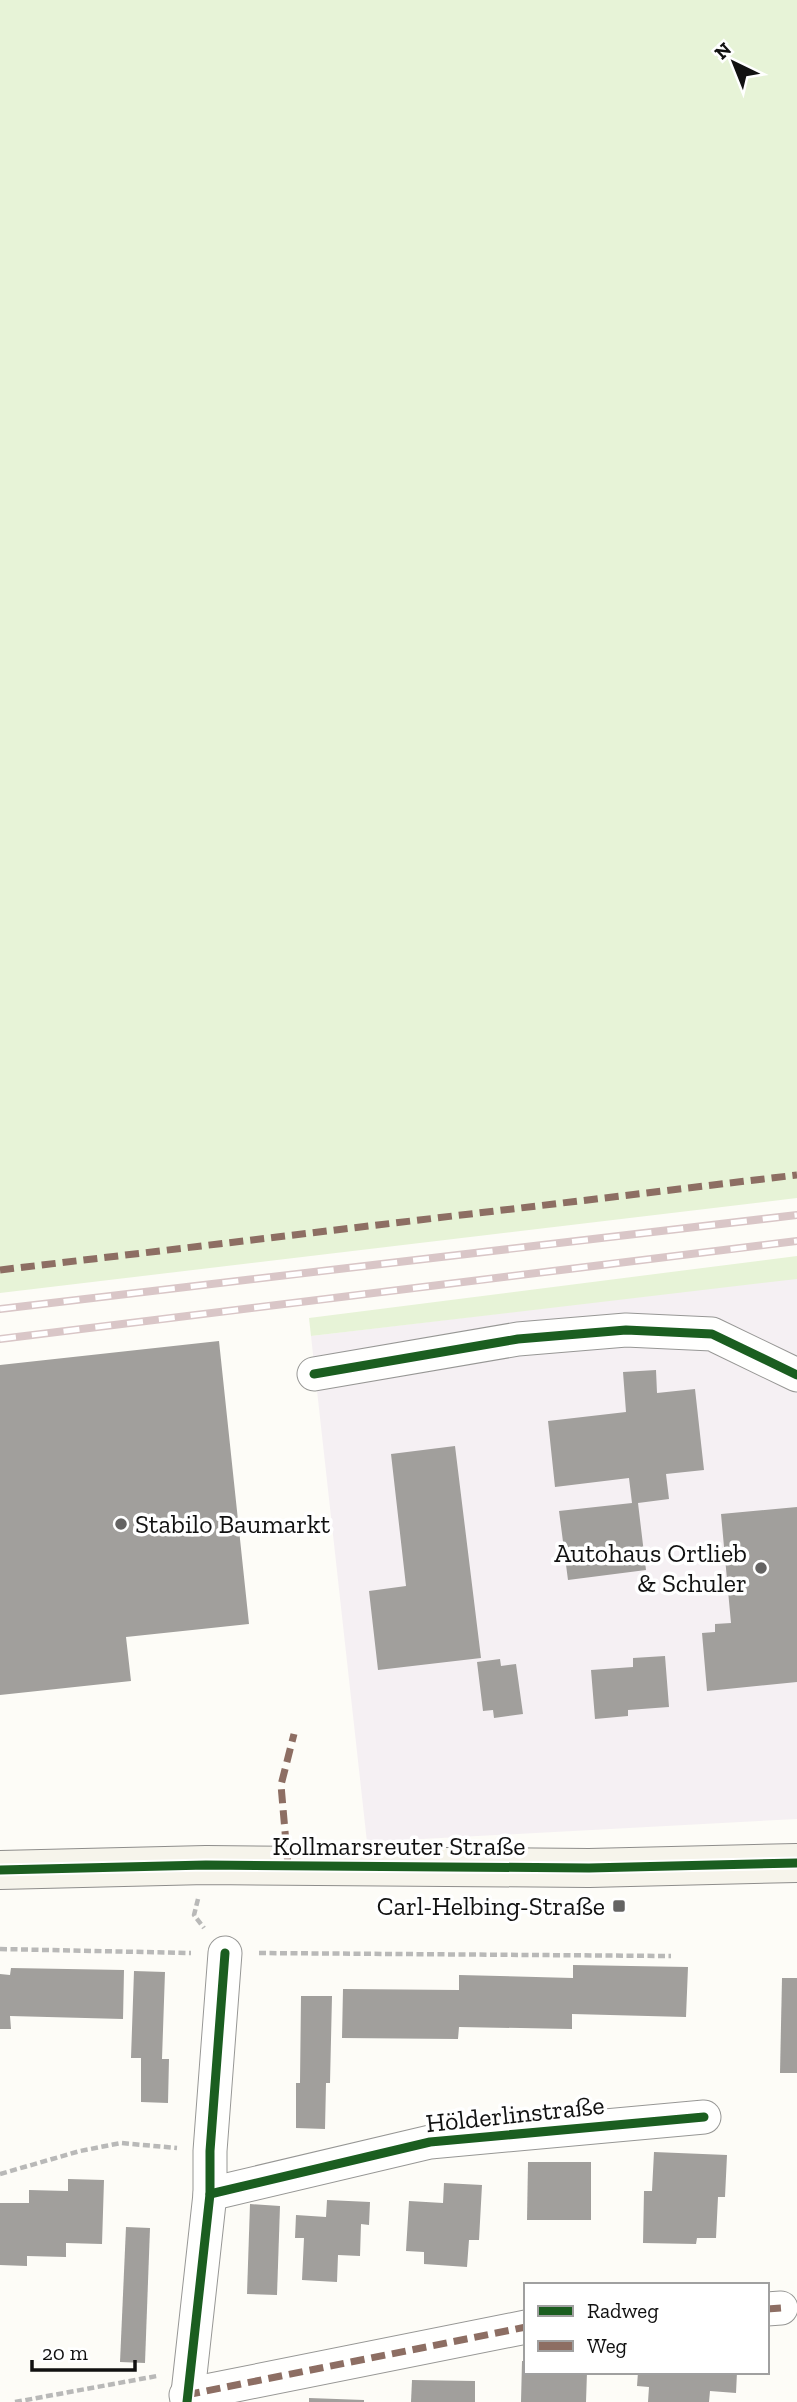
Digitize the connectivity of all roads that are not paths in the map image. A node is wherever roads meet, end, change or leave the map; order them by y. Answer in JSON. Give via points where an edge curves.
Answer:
{"nodes":[{"id":1,"x":314,"y":1374,"type":"dead end"},
{"id":2,"x":797,"y":1375,"type":"edge"},
{"id":3,"x":797,"y":1863,"type":"edge"},
{"id":4,"x":0,"y":1870,"type":"edge"},
{"id":5,"x":225,"y":1953,"type":"road end"},
{"id":6,"x":704,"y":2117,"type":"dead end"},
{"id":7,"x":210,"y":2194,"type":"junction"},
{"id":8,"x":524,"y":2327,"type":"edge"},
{"id":9,"x":187,"y":2389,"type":"edge"}],
"edges":[{"from":1,"to":2,"type":"street","via":[[518,1339],[626,1331],[712,1334]]},
{"from":3,"to":4,"type":"main road","name":"Kollmarsreuter Straße"},
{"from":5,"to":7,"type":"street"},
{"from":6,"to":7,"type":"street","name":"Hölderlinstraße","via":[[430,2142]]},
{"from":7,"to":9,"type":"street"},
{"from":8,"to":9,"type":"street"}]}
